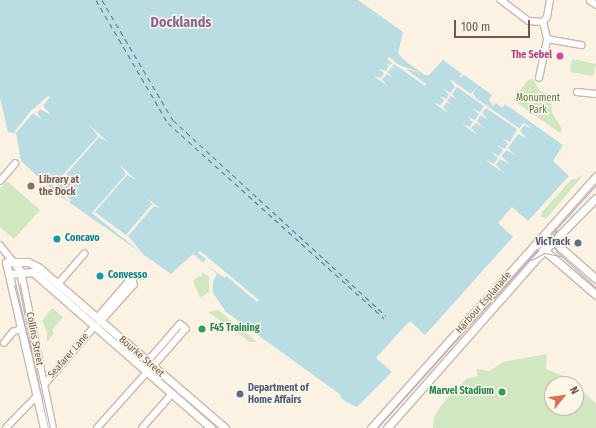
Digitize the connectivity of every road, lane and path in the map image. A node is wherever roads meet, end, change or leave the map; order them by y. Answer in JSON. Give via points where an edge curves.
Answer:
{"nodes":[{"id":1,"x":501,"y":0,"type":"edge"},
{"id":2,"x":550,"y":0,"type":"edge"},
{"id":3,"x":590,"y":0,"type":"edge"},
{"id":4,"x":596,"y":4,"type":"edge"},
{"id":5,"x":543,"y":22,"type":"junction"},
{"id":6,"x":547,"y":39,"type":"junction"},
{"id":7,"x":581,"y":45,"type":"dead end"},
{"id":8,"x":539,"y":78,"type":"dead end"},
{"id":9,"x":577,"y":92,"type":"dead end"},
{"id":10,"x":596,"y":94,"type":"edge"},
{"id":11,"x":15,"y":164,"type":"dead end"},
{"id":12,"x":596,"y":176,"type":"edge"},
{"id":13,"x":0,"y":182,"type":"edge"},
{"id":14,"x":596,"y":198,"type":"edge"},
{"id":15,"x":545,"y":234,"type":"junction"},
{"id":16,"x":554,"y":242,"type":"junction"},
{"id":17,"x":536,"y":244,"type":"junction"},
{"id":18,"x":0,"y":245,"type":"edge"},
{"id":19,"x":545,"y":251,"type":"junction"},
{"id":20,"x":84,"y":254,"type":"dead end"},
{"id":21,"x":7,"y":261,"type":"edge"},
{"id":22,"x":20,"y":272,"type":"junction"},
{"id":23,"x":9,"y":274,"type":"junction"},
{"id":24,"x":596,"y":280,"type":"edge"},
{"id":25,"x":55,"y":287,"type":"junction"},
{"id":26,"x":596,"y":295,"type":"edge"},
{"id":27,"x":98,"y":322,"type":"junction"},
{"id":28,"x":21,"y":329,"type":"junction"},
{"id":29,"x":4,"y":343,"type":"dead end"},
{"id":30,"x":147,"y":368,"type":"junction"},
{"id":31,"x":43,"y":386,"type":"junction"},
{"id":32,"x":174,"y":391,"type":"junction"},
{"id":33,"x":37,"y":396,"type":"junction"},
{"id":34,"x":6,"y":428,"type":"edge"},
{"id":35,"x":44,"y":428,"type":"edge"},
{"id":36,"x":52,"y":428,"type":"edge"},
{"id":37,"x":97,"y":428,"type":"edge"},
{"id":38,"x":142,"y":428,"type":"edge"},
{"id":39,"x":211,"y":428,"type":"edge"},
{"id":40,"x":225,"y":428,"type":"edge"},
{"id":41,"x":370,"y":428,"type":"edge"},
{"id":42,"x":387,"y":428,"type":"edge"}],
"edges":[{"from":1,"to":5,"type":"street","via":[[529,21]]},
{"from":2,"to":5,"type":"street","via":[[547,17]]},
{"from":3,"to":4,"type":"street"},
{"from":5,"to":6,"type":"street"},
{"from":6,"to":7,"type":"street"},
{"from":6,"to":8,"type":"street"},
{"from":9,"to":10,"type":"street"},
{"from":11,"to":13,"type":"street"},
{"from":12,"to":15,"type":"street","name":"Harbour Esplanade"},
{"from":14,"to":16,"type":"street","name":"Harbour Esplanade"},
{"from":15,"to":16,"type":"street"},
{"from":15,"to":17,"type":"street","name":"Harbour Esplanade"},
{"from":16,"to":19,"type":"street","name":"Harbour Esplanade"},
{"from":16,"to":24,"type":"street"},
{"from":17,"to":19,"type":"street"},
{"from":17,"to":41,"type":"street","name":"Harbour Esplanade"},
{"from":18,"to":21,"type":"street","name":"Collins Street"},
{"from":19,"to":26,"type":"street"},
{"from":19,"to":42,"type":"street","name":"Harbour Esplanade"},
{"from":20,"to":25,"type":"street"},
{"from":21,"to":22,"type":"street","name":"Collins Street"},
{"from":21,"to":23,"type":"street","name":"Collins Street"},
{"from":21,"to":25,"type":"street","name":"Bourke Street","via":[[33,264]]},
{"from":22,"to":23,"type":"street","name":"Bourke Street"},
{"from":22,"to":25,"type":"street","name":"Bourke Street","via":[[31,271]]},
{"from":22,"to":31,"type":"street","name":"Collins Street"},
{"from":23,"to":28,"type":"street","name":"Collins Street"},
{"from":25,"to":27,"type":"street","name":"Bourke Street"},
{"from":27,"to":27,"type":"street","via":[[130,281],[133,281],[134,285]]},
{"from":27,"to":30,"type":"street","name":"Bourke Street"},
{"from":27,"to":31,"type":"street","name":"Seafarer Lane"},
{"from":28,"to":29,"type":"street","via":[[13,332]]},
{"from":28,"to":33,"type":"street","name":"Collins Street"},
{"from":30,"to":30,"type":"street","via":[[180,324],[186,329]]},
{"from":30,"to":32,"type":"street","name":"Bourke Street"},
{"from":30,"to":37,"type":"street"},
{"from":31,"to":36,"type":"street","name":"Collins Street"},
{"from":32,"to":38,"type":"street"},
{"from":32,"to":39,"type":"street","name":"Bourke Street"},
{"from":32,"to":40,"type":"street","name":"Bourke Street"},
{"from":33,"to":34,"type":"street"},
{"from":33,"to":35,"type":"street","name":"Collins Street"}]}
